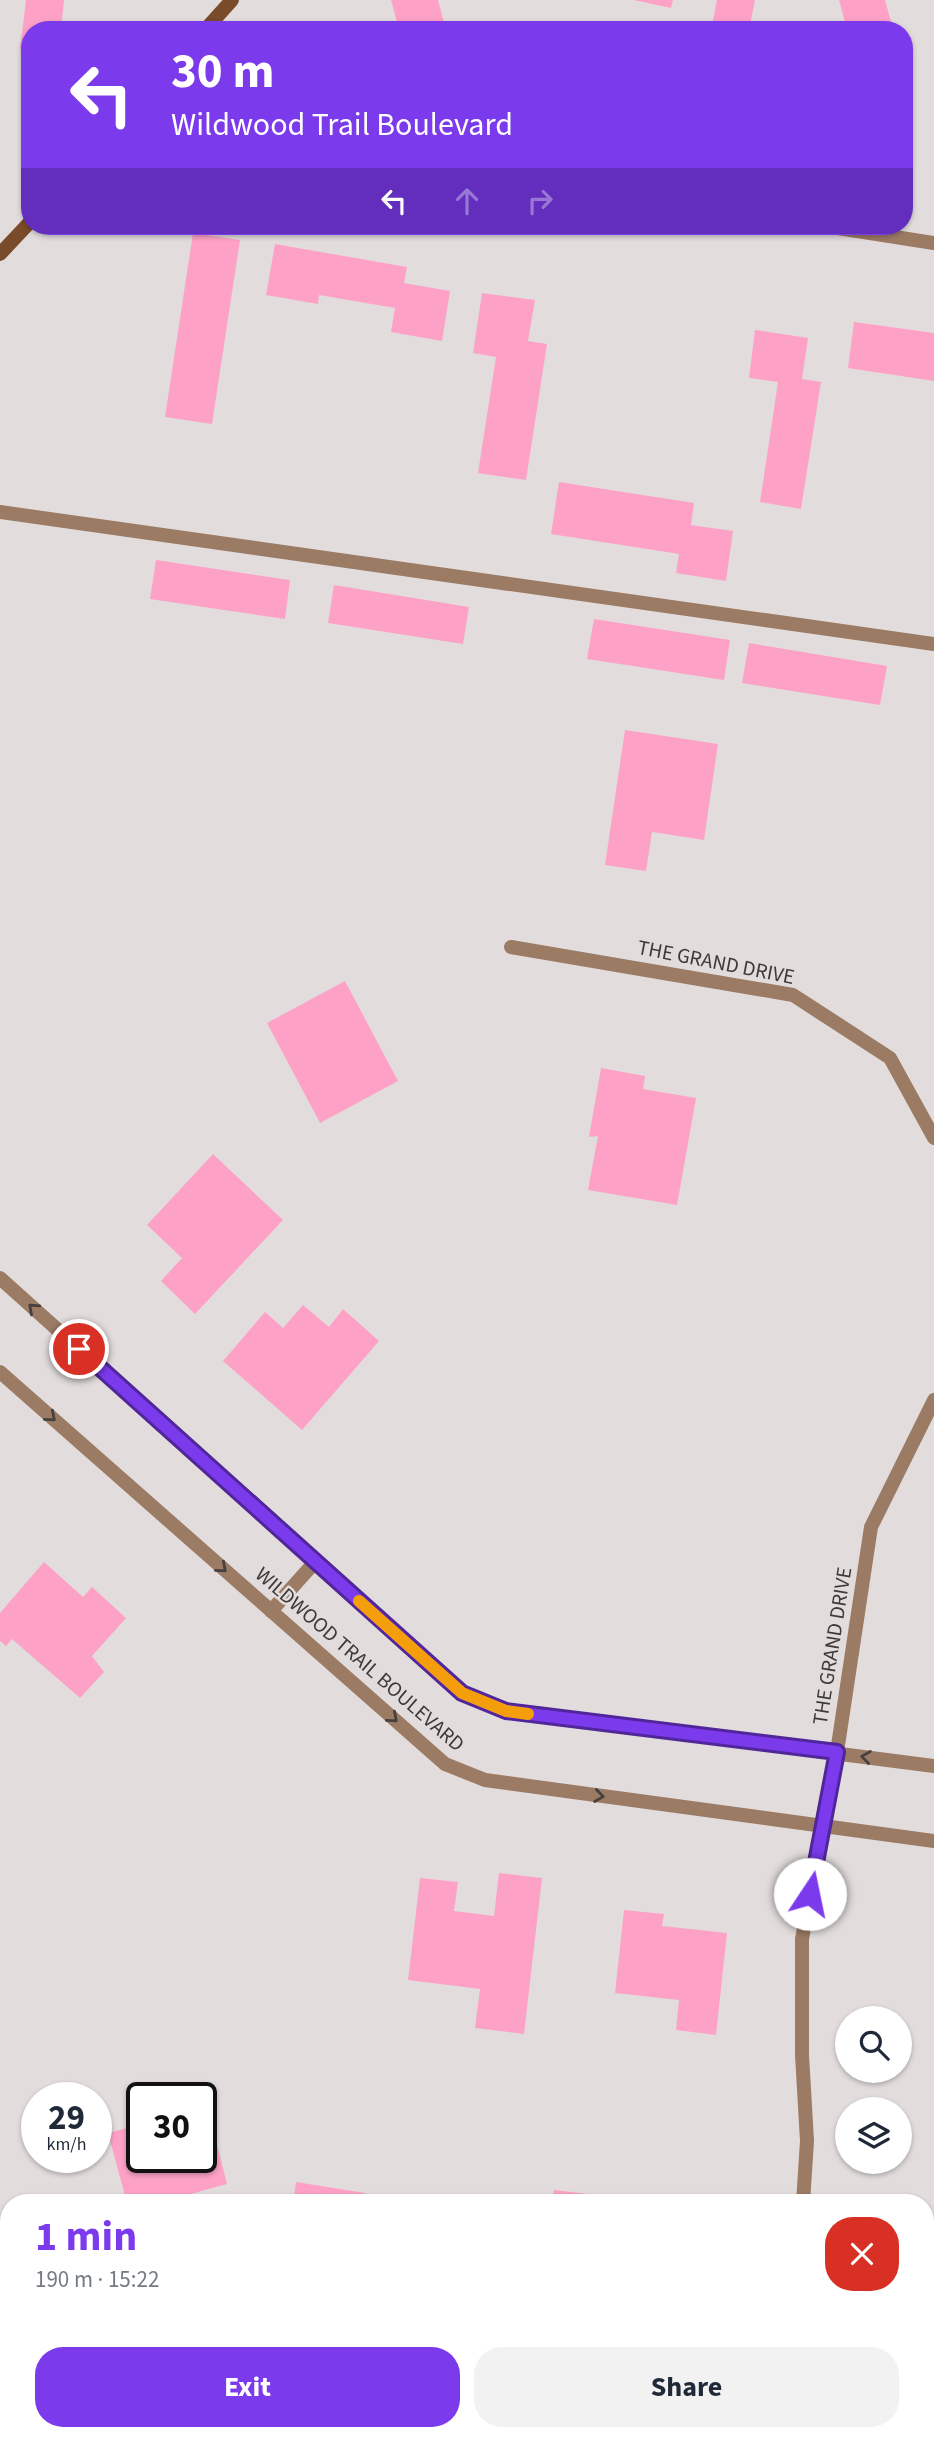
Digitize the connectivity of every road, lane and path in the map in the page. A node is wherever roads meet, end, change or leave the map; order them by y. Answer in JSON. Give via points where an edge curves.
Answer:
{"nodes":[{"id":1,"x":232,"y":0,"type":"edge"},
{"id":2,"x":213,"y":21,"type":"edge"},
{"id":3,"x":21,"y":232,"type":"edge"},
{"id":4,"x":883,"y":235,"type":"edge"},
{"id":5,"x":934,"y":243,"type":"edge"},
{"id":6,"x":0,"y":254,"type":"edge"},
{"id":7,"x":0,"y":512,"type":"edge"},
{"id":8,"x":934,"y":644,"type":"edge"},
{"id":9,"x":511,"y":947,"type":"dead end"},
{"id":10,"x":934,"y":1138,"type":"edge"},
{"id":11,"x":0,"y":1278,"type":"edge"},
{"id":12,"x":0,"y":1372,"type":"edge"},
{"id":13,"x":934,"y":1400,"type":"edge"},
{"id":14,"x":315,"y":1562,"type":"junction"},
{"id":15,"x":271,"y":1611,"type":"junction"},
{"id":16,"x":837,"y":1752,"type":"junction"},
{"id":17,"x":934,"y":1766,"type":"edge"},
{"id":18,"x":823,"y":1827,"type":"junction"},
{"id":19,"x":934,"y":1841,"type":"edge"},
{"id":20,"x":804,"y":2194,"type":"edge"}],
"edges":[{"from":1,"to":2,"type":"main road"},
{"from":3,"to":6,"type":"main road"},
{"from":4,"to":5,"type":"street"},
{"from":7,"to":8,"type":"street"},
{"from":9,"to":10,"type":"street","name":"THE GRAND DRIVE","via":[[793,995],[890,1058]]},
{"from":14,"to":11,"type":"street","name":"WILDWOOD TRAIL BOULEVARD","one_way":true},
{"from":12,"to":15,"type":"street","name":"WILDWOOD TRAIL BOULEVARD","one_way":true},
{"from":13,"to":16,"type":"street","name":"THE GRAND DRIVE","via":[[871,1527]]},
{"from":14,"to":15,"type":"street"},
{"from":14,"to":16,"type":"street","name":"WILDWOOD TRAIL BOULEVARD","via":[[462,1693],[506,1711]]},
{"from":15,"to":18,"type":"street","name":"WILDWOOD TRAIL BOULEVARD","one_way":true,"via":[[445,1765],[485,1780]]},
{"from":17,"to":16,"type":"street","name":"WILDWOOD TRAIL BOULEVARD","one_way":true},
{"from":16,"to":18,"type":"street","name":"THE GRAND DRIVE"},
{"from":18,"to":19,"type":"street","name":"WILDWOOD TRAIL BOULEVARD"},
{"from":18,"to":20,"type":"street","name":"THE GRAND DRIVE","via":[[802,1939],[807,2141]]}]}
